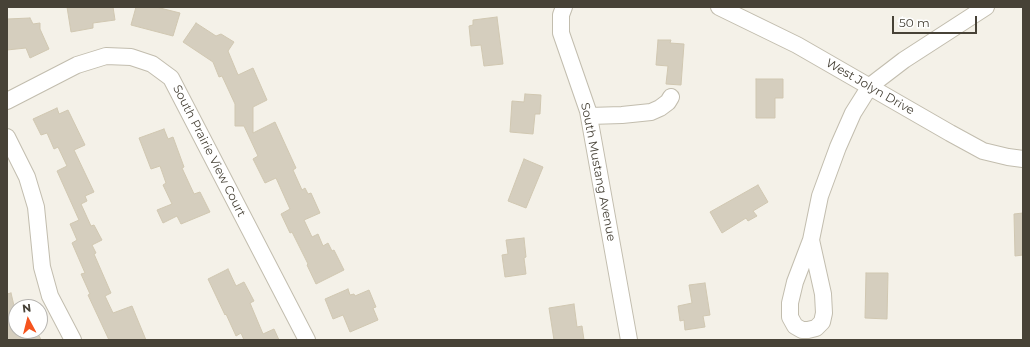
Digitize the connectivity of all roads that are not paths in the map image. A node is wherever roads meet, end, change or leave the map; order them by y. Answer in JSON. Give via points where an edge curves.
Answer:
{"nodes":[{"id":1,"x":564,"y":7,"type":"edge"},
{"id":2,"x":719,"y":7,"type":"edge"},
{"id":3,"x":986,"y":7,"type":"edge"},
{"id":4,"x":870,"y":86,"type":"junction"},
{"id":5,"x":671,"y":97,"type":"dead end"},
{"id":6,"x":7,"y":101,"type":"edge"},
{"id":7,"x":589,"y":116,"type":"junction"},
{"id":8,"x":7,"y":137,"type":"edge"},
{"id":9,"x":1023,"y":159,"type":"edge"},
{"id":10,"x":811,"y":240,"type":"junction"},
{"id":11,"x":73,"y":340,"type":"edge"},
{"id":12,"x":308,"y":340,"type":"edge"},
{"id":13,"x":629,"y":340,"type":"edge"}],
"edges":[{"from":1,"to":7,"type":"street","name":"South Mustang Avenue","via":[[561,15],[561,33]]},
{"from":2,"to":4,"type":"street","name":"West Jolyn Drive","via":[[797,45]]},
{"from":3,"to":4,"type":"street","via":[[904,60]]},
{"from":4,"to":9,"type":"street","name":"West Jolyn Drive","via":[[983,150]]},
{"from":4,"to":10,"type":"street","via":[[853,113],[838,147],[820,196]]},
{"from":5,"to":7,"type":"street","via":[[660,108],[651,112]]},
{"from":6,"to":12,"type":"street","name":"South Prairie View Court","via":[[77,65],[106,56],[131,57],[152,64],[171,78]]},
{"from":7,"to":13,"type":"street","name":"South Mustang Avenue"},
{"from":8,"to":11,"type":"street","via":[[28,177],[36,207],[42,267],[50,296]]},
{"from":10,"to":10,"type":"street","via":[[790,303],[790,317],[795,326],[802,330],[816,328],[822,322],[824,313],[823,294]]}]}
